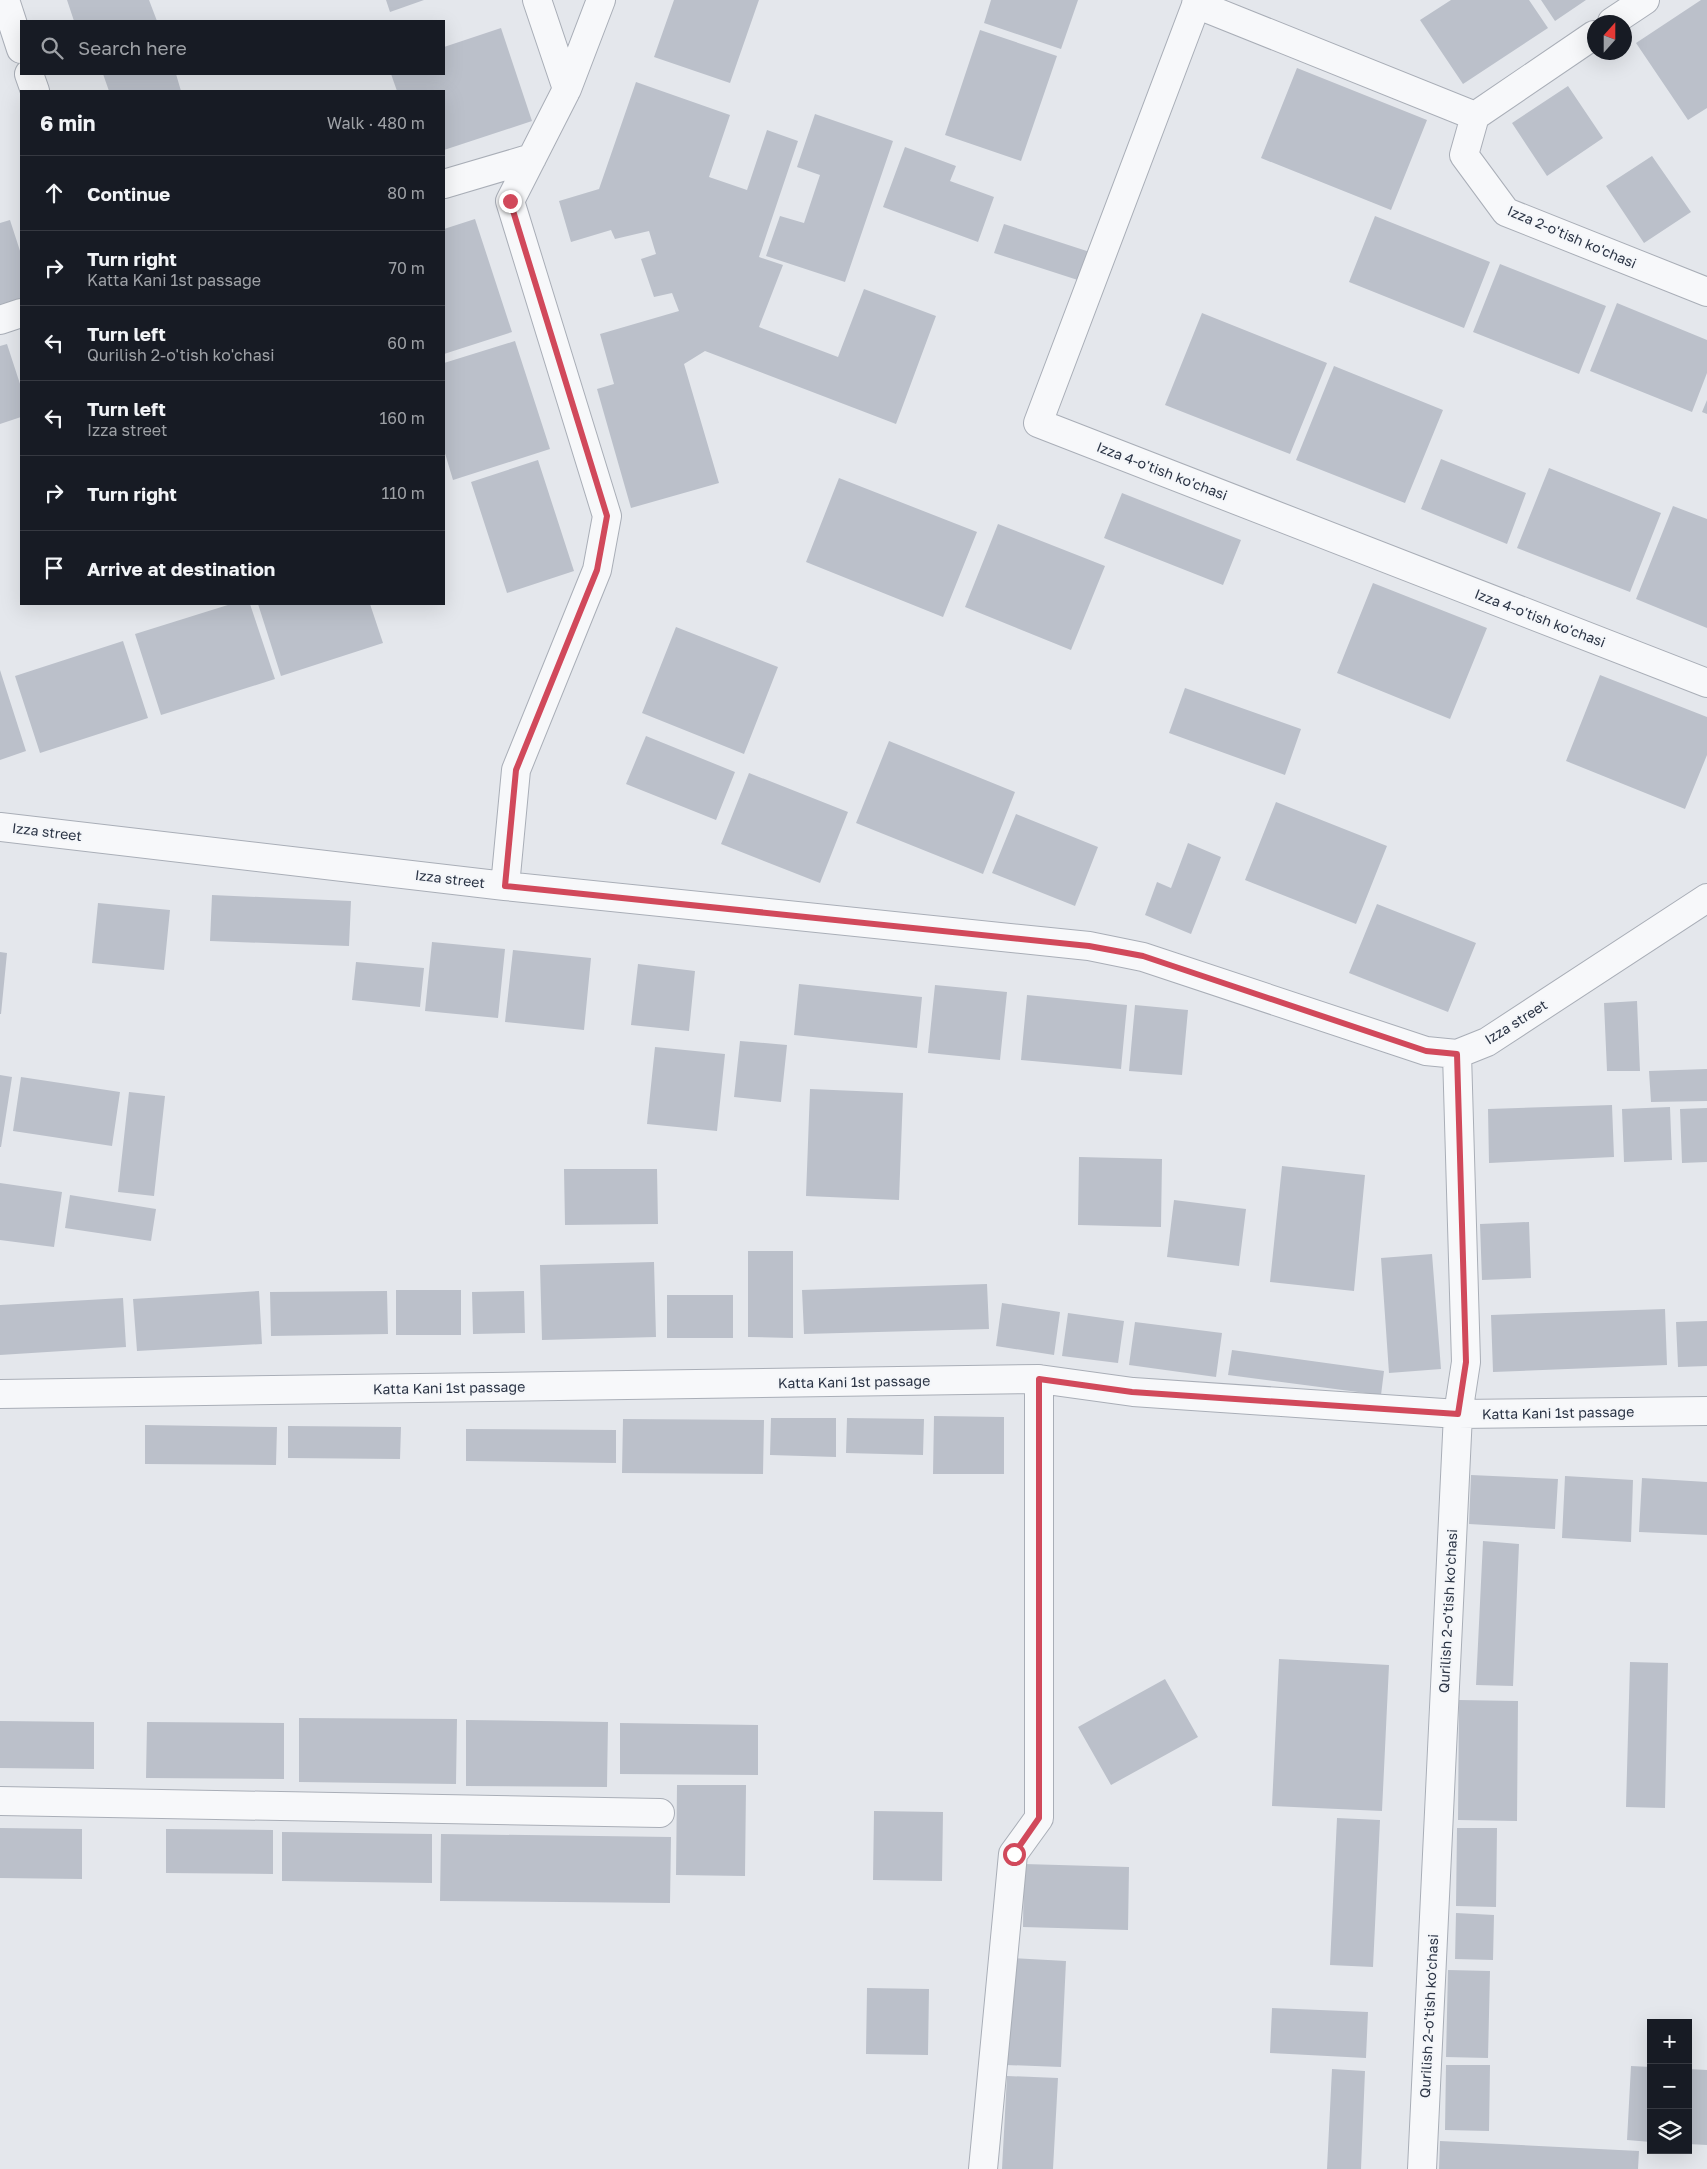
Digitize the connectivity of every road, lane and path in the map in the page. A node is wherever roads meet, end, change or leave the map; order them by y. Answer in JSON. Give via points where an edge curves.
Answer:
{"nodes":[{"id":1,"x":5,"y":0,"type":"edge"},
{"id":2,"x":536,"y":0,"type":"edge"},
{"id":3,"x":601,"y":0,"type":"edge"},
{"id":4,"x":1645,"y":0,"type":"edge"},
{"id":5,"x":1197,"y":2,"type":"edge"},
{"id":6,"x":1622,"y":15,"type":"edge"},
{"id":7,"x":1587,"y":40,"type":"edge"},
{"id":8,"x":20,"y":46,"type":"edge"},
{"id":9,"x":29,"y":75,"type":"edge"},
{"id":10,"x":568,"y":89,"type":"junction"},
{"id":11,"x":35,"y":90,"type":"edge"},
{"id":12,"x":1475,"y":116,"type":"junction"},
{"id":13,"x":532,"y":158,"type":"junction"},
{"id":14,"x":445,"y":184,"type":"edge"},
{"id":15,"x":1707,"y":292,"type":"edge"},
{"id":16,"x":20,"y":312,"type":"edge"},
{"id":17,"x":0,"y":320,"type":"edge"},
{"id":18,"x":1707,"y":683,"type":"edge"},
{"id":19,"x":0,"y":827,"type":"edge"},
{"id":20,"x":505,"y":886,"type":"junction"},
{"id":21,"x":1707,"y":898,"type":"edge"},
{"id":22,"x":1457,"y":1054,"type":"junction"},
{"id":23,"x":1039,"y":1379,"type":"junction"},
{"id":24,"x":0,"y":1394,"type":"edge"},
{"id":25,"x":1707,"y":1410,"type":"edge"},
{"id":26,"x":1458,"y":1414,"type":"junction"},
{"id":27,"x":0,"y":1801,"type":"edge"},
{"id":28,"x":660,"y":1813,"type":"dead end"},
{"id":29,"x":984,"y":2169,"type":"edge"},
{"id":30,"x":1422,"y":2169,"type":"edge"}],
"edges":[{"from":1,"to":8,"type":"street"},
{"from":2,"to":10,"type":"street"},
{"from":3,"to":10,"type":"street"},
{"from":4,"to":6,"type":"street"},
{"from":5,"to":12,"type":"street"},
{"from":5,"to":18,"type":"street","name":"Izza 4-o'tish ko'chasi","via":[[1038,423]]},
{"from":7,"to":12,"type":"street"},
{"from":9,"to":11,"type":"street"},
{"from":10,"to":13,"type":"street"},
{"from":12,"to":15,"type":"street","name":"Izza 2-o'tish ko'chasi","via":[[1464,155],[1506,212]]},
{"from":13,"to":14,"type":"street"},
{"from":13,"to":20,"type":"street","via":[[510,201],[607,516],[597,570],[516,770]]},
{"from":16,"to":17,"type":"street"},
{"from":19,"to":20,"type":"street","name":"Izza street"},
{"from":20,"to":22,"type":"street","name":"Izza street","via":[[1089,946],[1143,956],[1426,1051]]},
{"from":21,"to":22,"type":"street","name":"Izza street","via":[[1488,1042]]},
{"from":22,"to":26,"type":"street","name":"Qurilish 2-o'tish ko'chasi","via":[[1466,1362]]},
{"from":23,"to":24,"type":"street","name":"Katta Kani 1st passage"},
{"from":23,"to":26,"type":"street","name":"Katta Kani 1st passage","via":[[1132,1392]]},
{"from":23,"to":29,"type":"street","via":[[1039,1818],[1014,1854]]},
{"from":25,"to":26,"type":"street","name":"Katta Kani 1st passage"},
{"from":26,"to":30,"type":"street","name":"Qurilish 2-o'tish ko'chasi"},
{"from":27,"to":28,"type":"street"}]}
